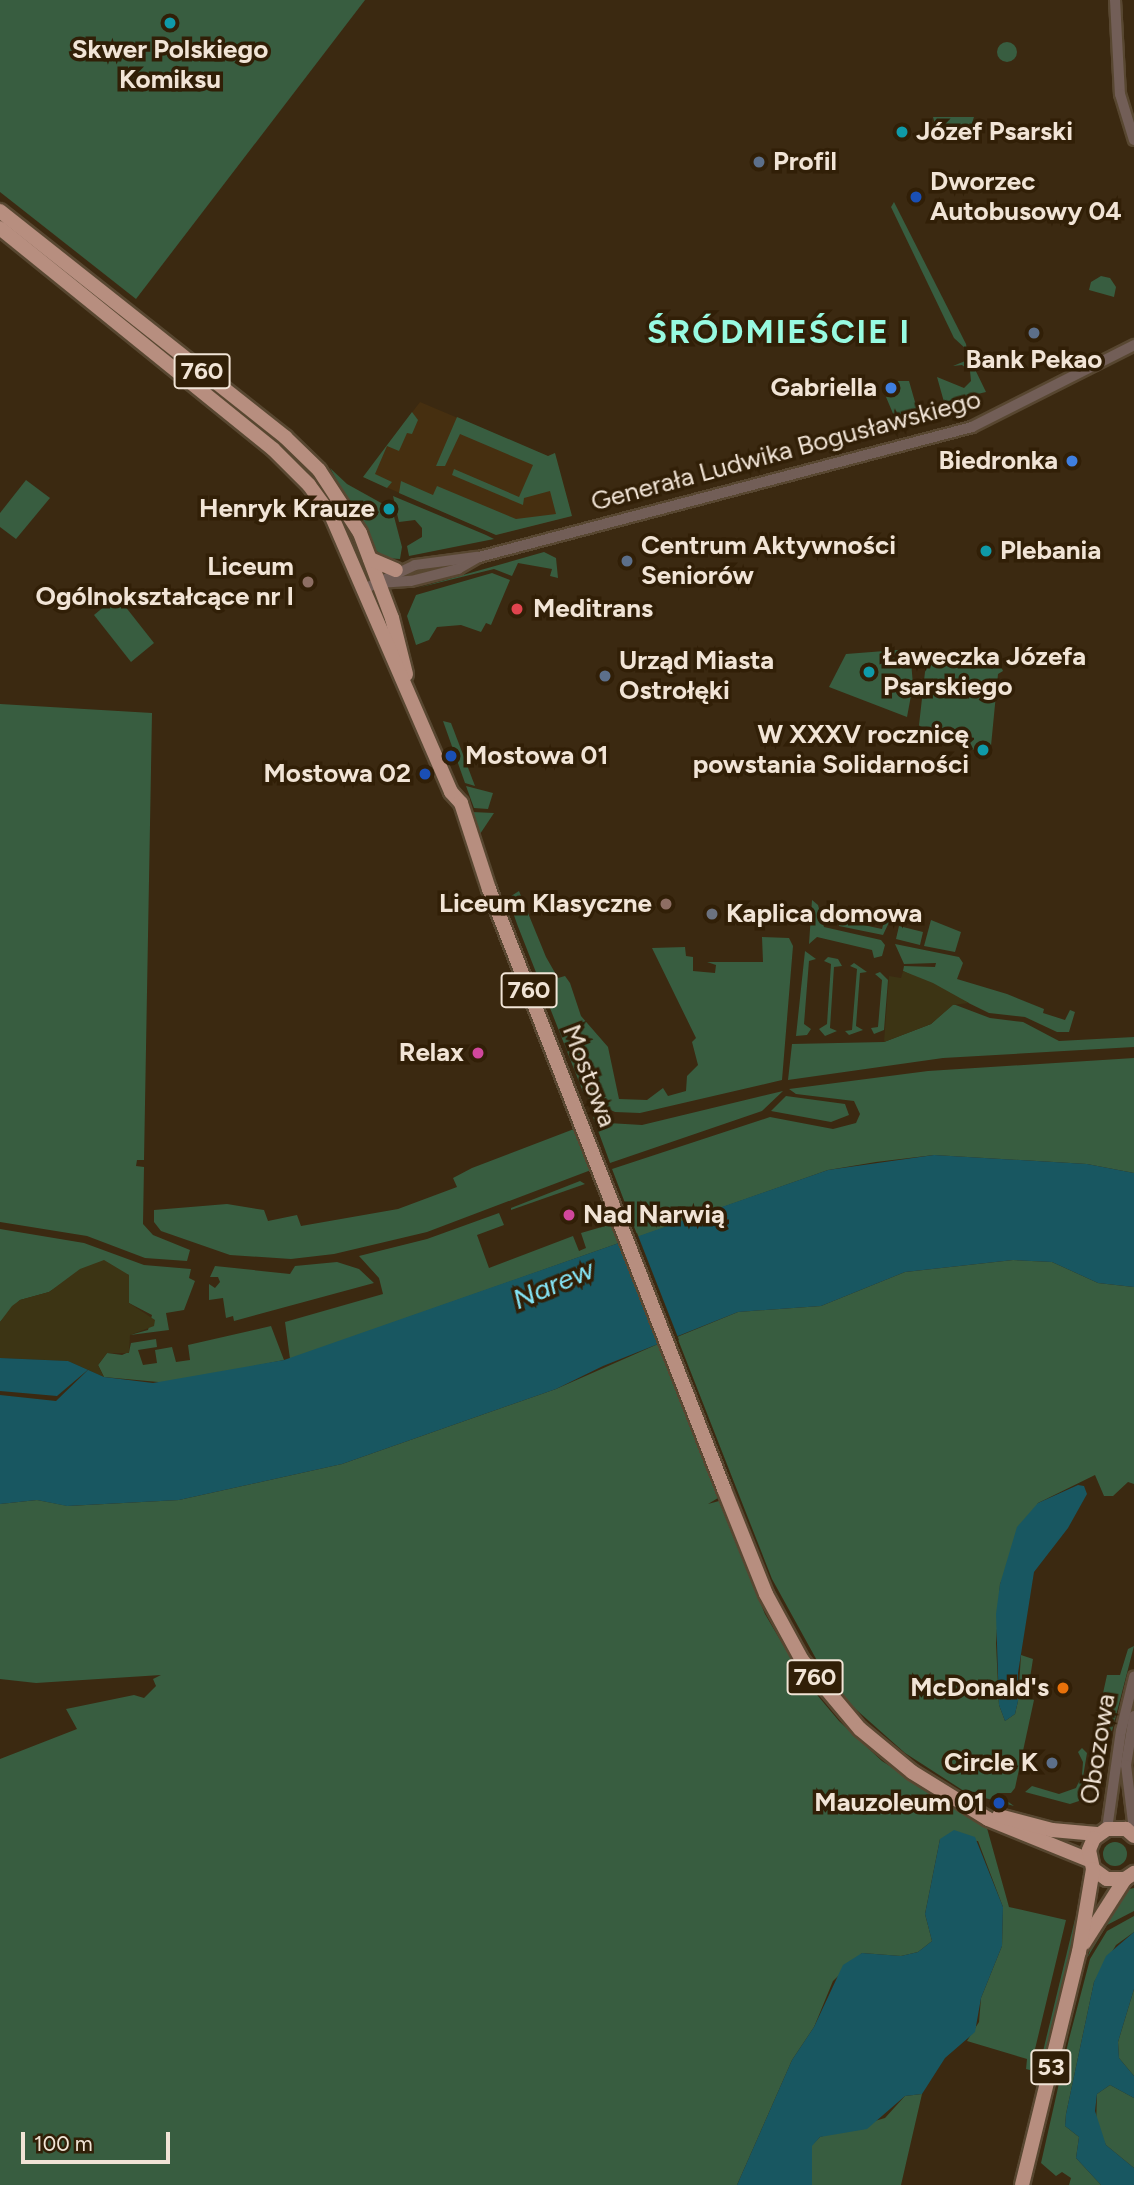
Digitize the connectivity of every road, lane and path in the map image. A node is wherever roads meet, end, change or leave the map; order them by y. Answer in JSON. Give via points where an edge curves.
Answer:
{"nodes":[{"id":1,"x":1115,"y":0,"type":"edge"},
{"id":2,"x":1134,"y":140,"type":"edge"},
{"id":3,"x":0,"y":211,"type":"edge"},
{"id":4,"x":0,"y":228,"type":"edge"},
{"id":5,"x":1134,"y":345,"type":"edge"},
{"id":6,"x":479,"y":558,"type":"junction"},
{"id":7,"x":370,"y":559,"type":"junction"},
{"id":8,"x":397,"y":570,"type":"junction"},
{"id":9,"x":379,"y":583,"type":"junction"},
{"id":10,"x":364,"y":589,"type":"junction"},
{"id":11,"x":408,"y":683,"type":"junction"},
{"id":12,"x":1134,"y":1677,"type":"edge"},
{"id":13,"x":1134,"y":1716,"type":"edge"},
{"id":14,"x":975,"y":1810,"type":"junction"},
{"id":15,"x":1102,"y":1831,"type":"junction"},
{"id":16,"x":1134,"y":1833,"type":"edge"},
{"id":17,"x":1091,"y":1864,"type":"junction"},
{"id":18,"x":1130,"y":1877,"type":"edge"},
{"id":19,"x":1079,"y":1952,"type":"junction"},
{"id":20,"x":1022,"y":2185,"type":"edge"}],
"edges":[{"from":1,"to":2,"type":"street","via":[[1120,94]]},
{"from":3,"to":7,"type":"main road","number":"760","via":[[299,450],[340,497]]},
{"from":4,"to":10,"type":"main road","number":"760","via":[[149,345],[299,474],[332,517]]},
{"from":5,"to":6,"type":"street","name":"Generała Ludwika Bogusławskiego","via":[[972,427]]},
{"from":6,"to":8,"type":"street","name":"Generała Ludwika Bogusławskiego","via":[[454,557]]},
{"from":6,"to":9,"type":"street","name":"Generała Ludwika Bogusławskiego","via":[[447,572]]},
{"from":7,"to":8,"type":"main road"},
{"from":7,"to":9,"type":"main road","number":"760"},
{"from":8,"to":9,"type":"street","name":"Generała Ludwika Bogusławskiego"},
{"from":9,"to":10,"type":"street","name":"Generała Ludwika Bogusławskiego"},
{"from":9,"to":11,"type":"main road","name":"Mostowa","number":"760"},
{"from":10,"to":11,"type":"main road","name":"Mostowa","number":"760"},
{"from":11,"to":14,"type":"main road","name":"Mostowa","number":"760","via":[[775,1612],[813,1675],[886,1752]]},
{"from":12,"to":15,"type":"street","name":"Obozowa"},
{"from":13,"to":16,"type":"street","name":"Obozowa","via":[[1126,1774]]},
{"from":14,"to":15,"type":"main road","number":"760","via":[[1052,1830]]},
{"from":14,"to":17,"type":"main road","number":"760"},
{"from":15,"to":16,"type":"main road"},
{"from":15,"to":17,"type":"main road","number":"53","via":[[1090,1844]]},
{"from":17,"to":18,"type":"main road","number":"53","via":[[1107,1879]]},
{"from":17,"to":19,"type":"main road","number":"53"},
{"from":18,"to":19,"type":"main road","number":"53"},
{"from":19,"to":20,"type":"main road","number":"53"}]}
